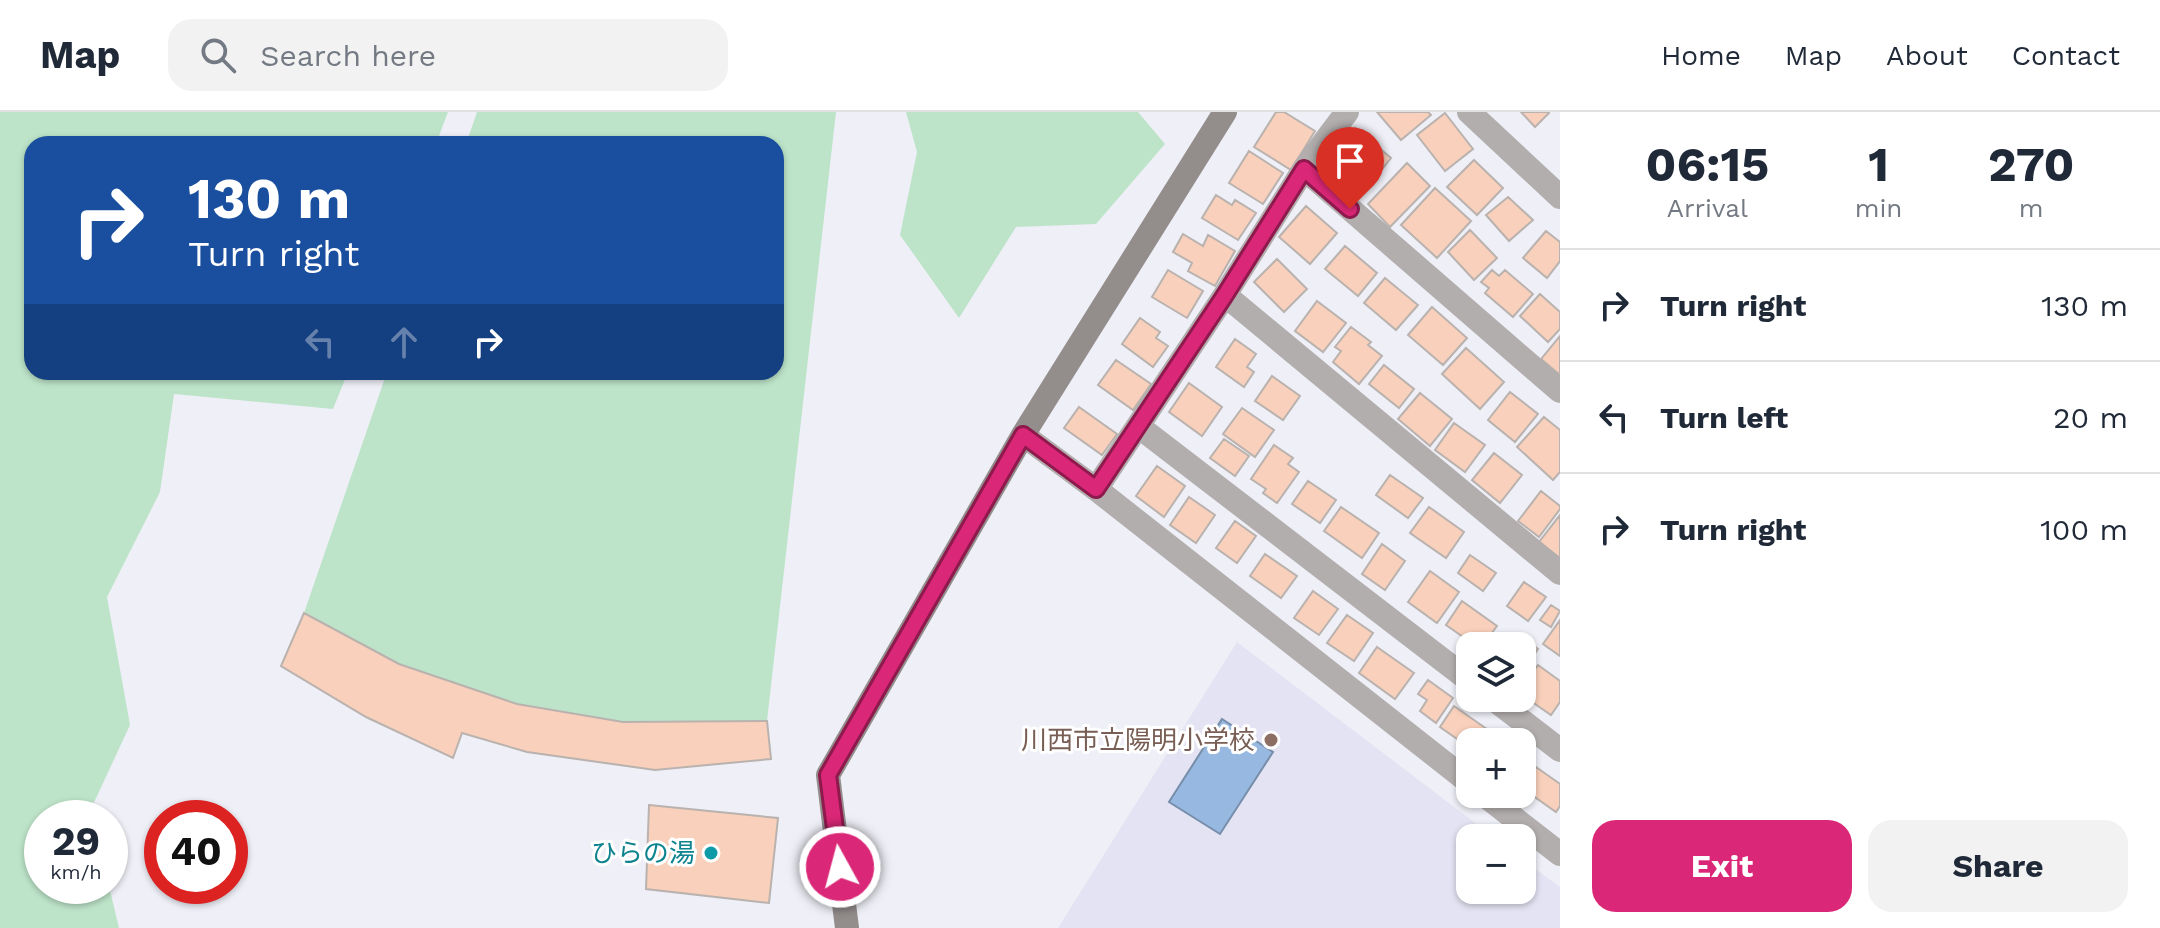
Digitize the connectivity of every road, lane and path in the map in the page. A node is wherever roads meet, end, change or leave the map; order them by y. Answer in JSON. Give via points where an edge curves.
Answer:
{"nodes":[{"id":1,"x":1225,"y":112,"type":"edge"},
{"id":2,"x":1347,"y":112,"type":"edge"},
{"id":3,"x":1469,"y":112,"type":"edge"},
{"id":4,"x":1304,"y":169,"type":"junction"},
{"id":5,"x":1560,"y":197,"type":"edge"},
{"id":6,"x":1225,"y":295,"type":"junction"},
{"id":7,"x":1560,"y":391,"type":"edge"},
{"id":8,"x":1138,"y":426,"type":"junction"},
{"id":9,"x":1023,"y":435,"type":"junction"},
{"id":10,"x":1096,"y":489,"type":"junction"},
{"id":11,"x":1560,"y":573,"type":"edge"},
{"id":12,"x":1456,"y":670,"type":"edge"},
{"id":13,"x":1510,"y":712,"type":"edge"},
{"id":14,"x":1560,"y":750,"type":"edge"},
{"id":15,"x":1456,"y":772,"type":"edge"},
{"id":16,"x":1501,"y":808,"type":"edge"},
{"id":17,"x":1560,"y":854,"type":"edge"},
{"id":18,"x":847,"y":928,"type":"edge"}],
"edges":[{"from":1,"to":9,"type":"street"},
{"from":2,"to":4,"type":"street"},
{"from":3,"to":5,"type":"street"},
{"from":4,"to":6,"type":"street"},
{"from":4,"to":7,"type":"street"},
{"from":6,"to":8,"type":"street"},
{"from":6,"to":11,"type":"street"},
{"from":8,"to":10,"type":"street"},
{"from":8,"to":12,"type":"street"},
{"from":9,"to":10,"type":"street"},
{"from":9,"to":18,"type":"street","via":[[828,775]]},
{"from":10,"to":15,"type":"street"},
{"from":13,"to":14,"type":"street"},
{"from":16,"to":17,"type":"street"}]}
